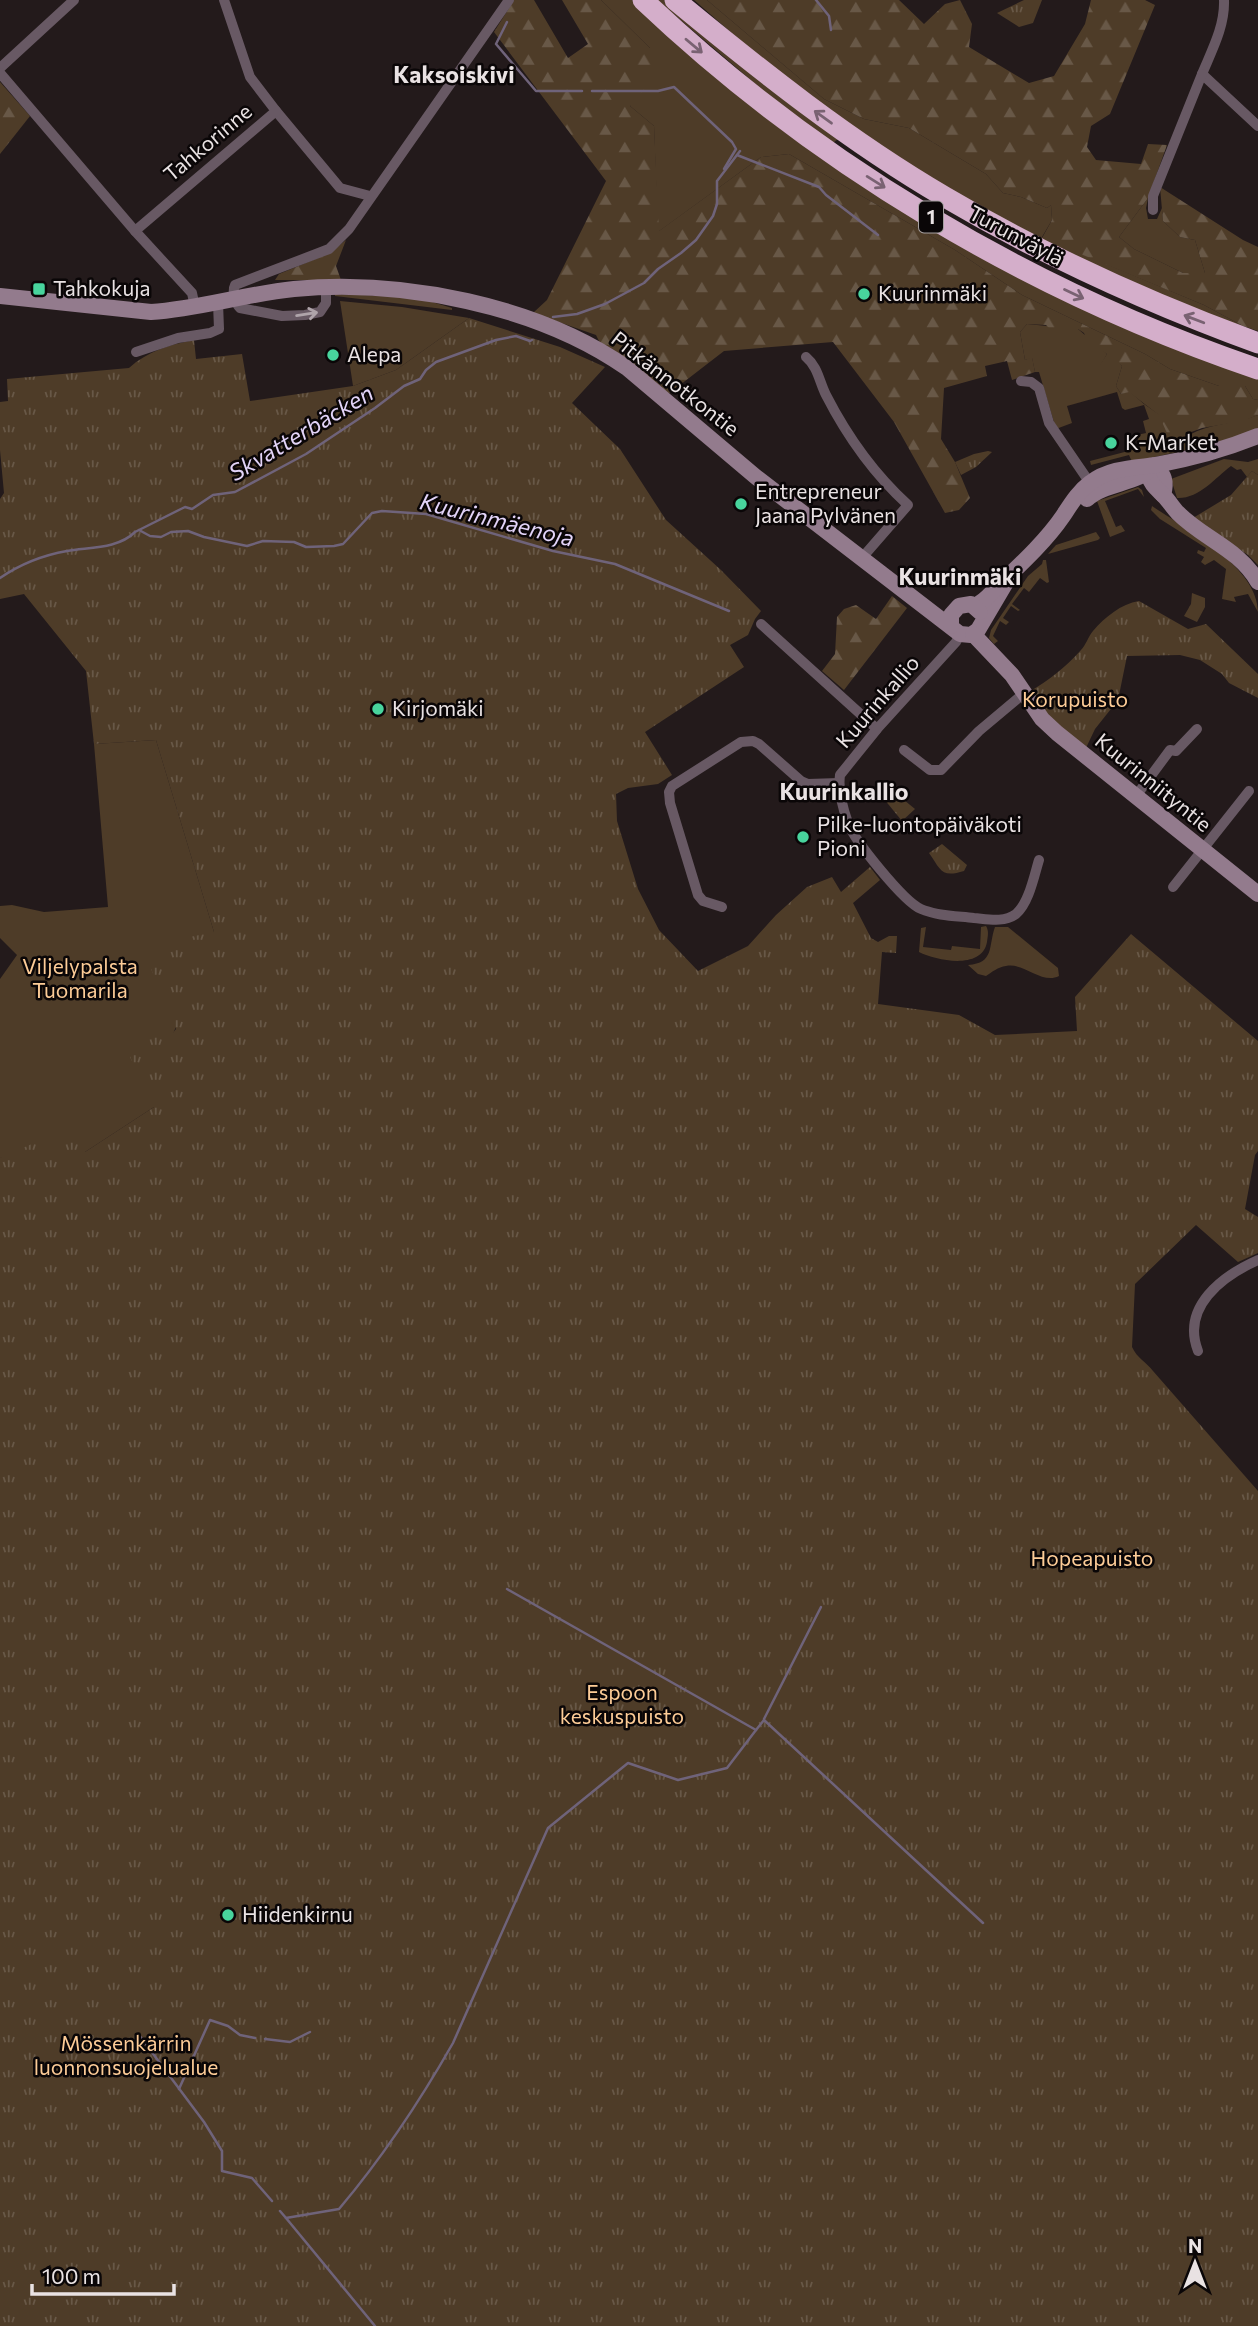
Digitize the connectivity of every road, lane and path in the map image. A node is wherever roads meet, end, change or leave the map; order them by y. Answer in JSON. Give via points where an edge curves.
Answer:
{"nodes":[{"id":1,"x":74,"y":0,"type":"edge"},
{"id":2,"x":224,"y":0,"type":"edge"},
{"id":3,"x":509,"y":0,"type":"edge"},
{"id":4,"x":643,"y":0,"type":"edge"},
{"id":5,"x":675,"y":0,"type":"edge"},
{"id":6,"x":685,"y":0,"type":"edge"},
{"id":7,"x":1224,"y":0,"type":"edge"},
{"id":8,"x":714,"y":32,"type":"junction"},
{"id":9,"x":0,"y":71,"type":"edge"},
{"id":10,"x":1202,"y":74,"type":"junction"},
{"id":11,"x":276,"y":111,"type":"junction"},
{"id":12,"x":1258,"y":126,"type":"edge"},
{"id":13,"x":370,"y":197,"type":"junction"},
{"id":14,"x":1153,"y":210,"type":"dead end"},
{"id":15,"x":135,"y":230,"type":"junction"},
{"id":16,"x":326,"y":287,"type":"junction"},
{"id":17,"x":0,"y":296,"type":"edge"},
{"id":18,"x":235,"y":299,"type":"junction"},
{"id":19,"x":218,"y":303,"type":"junction"},
{"id":20,"x":195,"y":307,"type":"junction"},
{"id":21,"x":1258,"y":343,"type":"edge"},
{"id":22,"x":136,"y":352,"type":"dead end"},
{"id":23,"x":806,"y":357,"type":"dead end"},
{"id":24,"x":1258,"y":369,"type":"edge"},
{"id":25,"x":1021,"y":381,"type":"dead end"},
{"id":26,"x":1258,"y":436,"type":"edge"},
{"id":27,"x":1151,"y":470,"type":"junction"},
{"id":28,"x":1093,"y":487,"type":"junction"},
{"id":29,"x":861,"y":559,"type":"junction"},
{"id":30,"x":1011,"y":574,"type":"junction"},
{"id":31,"x":1258,"y":582,"type":"edge"},
{"id":32,"x":761,"y":624,"type":"dead end"},
{"id":33,"x":964,"y":625,"type":"junction"},
{"id":34,"x":1023,"y":694,"type":"junction"},
{"id":35,"x":877,"y":729,"type":"junction"},
{"id":36,"x":1197,"y":729,"type":"dead end"},
{"id":37,"x":904,"y":750,"type":"dead end"},
{"id":38,"x":839,"y":783,"type":"junction"},
{"id":39,"x":1249,"y":790,"type":"dead end"},
{"id":40,"x":1136,"y":796,"type":"junction"},
{"id":41,"x":1203,"y":851,"type":"junction"},
{"id":42,"x":1040,"y":860,"type":"dead end"},
{"id":43,"x":1173,"y":887,"type":"dead end"},
{"id":44,"x":1258,"y":894,"type":"edge"},
{"id":45,"x":722,"y":907,"type":"dead end"},
{"id":46,"x":1258,"y":1260,"type":"edge"},
{"id":47,"x":1198,"y":1351,"type":"dead end"}],
"edges":[{"from":1,"to":9,"type":"street"},
{"from":2,"to":11,"type":"street","name":"Tahkorinne","via":[[250,77]]},
{"from":3,"to":13,"type":"street"},
{"from":4,"to":24,"type":"highway","name":"Turunväylä","number":"1","one_way":true,"via":[[739,84],[810,138],[926,214],[1069,291]]},
{"from":5,"to":8,"type":"highway","name":"Turunväylä","number":"1"},
{"from":6,"to":8,"type":"highway"},
{"from":7,"to":10,"type":"street","via":[[1220,30]]},
{"from":21,"to":8,"type":"highway","name":"Turunväylä","number":"1","one_way":true,"via":[[1128,292],[943,197],[828,120]]},
{"from":9,"to":15,"type":"street"},
{"from":10,"to":12,"type":"street"},
{"from":10,"to":14,"type":"street","via":[[1153,196]]},
{"from":11,"to":13,"type":"street","via":[[340,187]]},
{"from":11,"to":15,"type":"street","name":"Tahkorinne"},
{"from":13,"to":18,"type":"street","via":[[329,249],[235,285]]},
{"from":15,"to":20,"type":"street","via":[[192,293]]},
{"from":16,"to":18,"type":"street","name":"Pitkännotkontie"},
{"from":18,"to":16,"type":"street","one_way":true,"via":[[240,308],[253,311],[306,315],[325,308]]},
{"from":16,"to":29,"type":"street","name":"Pitkännotkontie","via":[[415,292],[474,303],[592,346],[626,368]]},
{"from":17,"to":20,"type":"street","name":"Pitkännotkontie","via":[[132,312]]},
{"from":18,"to":19,"type":"street","name":"Pitkännotkontie"},
{"from":19,"to":20,"type":"street","name":"Pitkännotkontie"},
{"from":19,"to":22,"type":"street","via":[[219,329]]},
{"from":23,"to":29,"type":"street","via":[[870,466],[908,505]]},
{"from":25,"to":28,"type":"street","via":[[1039,388],[1049,422]]},
{"from":26,"to":27,"type":"street"},
{"from":27,"to":28,"type":"street"},
{"from":27,"to":31,"type":"street","via":[[1154,489],[1178,513],[1245,562]]},
{"from":28,"to":30,"type":"street"},
{"from":29,"to":33,"type":"street","name":"Pitkännotkontie","via":[[909,596]]},
{"from":30,"to":33,"type":"street"},
{"from":30,"to":33,"type":"street","via":[[974,606],[981,615]]},
{"from":32,"to":35,"type":"street"},
{"from":33,"to":34,"type":"street","name":"Kuurinniityntie","via":[[1012,675]]},
{"from":33,"to":35,"type":"street","name":"Kuurinkallio","via":[[956,642]]},
{"from":34,"to":37,"type":"street","via":[[941,770],[930,770]]},
{"from":34,"to":40,"type":"street","name":"Kuurinniityntie","via":[[1057,733]]},
{"from":35,"to":38,"type":"street","name":"Kuurinkallio","via":[[844,769]]},
{"from":36,"to":40,"type":"street","via":[[1176,751],[1170,750]]},
{"from":38,"to":42,"type":"street","via":[[849,825],[881,870],[919,909],[1008,918],[1022,907]]},
{"from":38,"to":45,"type":"street","via":[[801,781],[759,744],[748,741],[672,786],[670,803],[694,885],[703,901]]},
{"from":39,"to":41,"type":"street"},
{"from":40,"to":41,"type":"street","name":"Kuurinniityntie"},
{"from":41,"to":43,"type":"street"},
{"from":41,"to":44,"type":"street","name":"Kuurinniityntie"},
{"from":46,"to":47,"type":"street","via":[[1217,1284],[1202,1304],[1194,1318]]}]}
